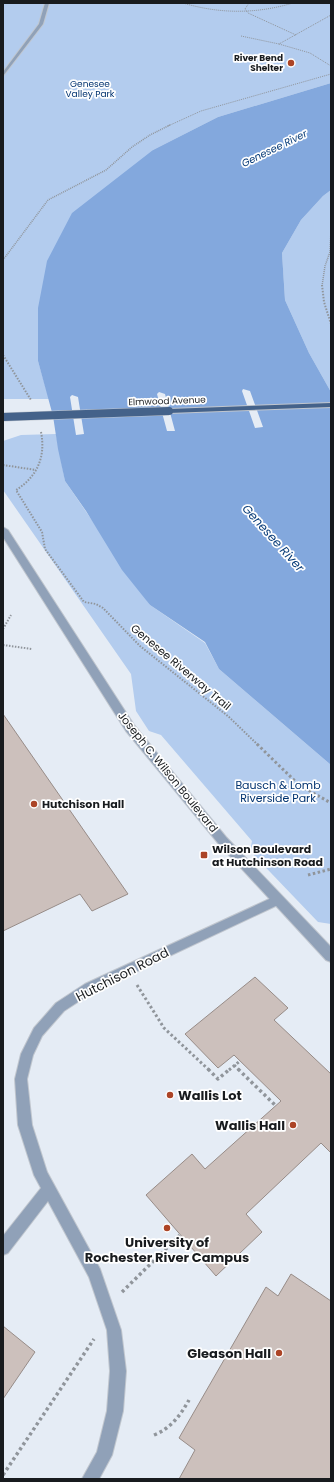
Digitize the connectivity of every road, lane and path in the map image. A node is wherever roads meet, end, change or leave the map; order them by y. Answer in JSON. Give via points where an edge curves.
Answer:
{"nodes":[{"id":1,"x":47,"y":3,"type":"edge"},
{"id":2,"x":183,"y":3,"type":"edge"},
{"id":3,"x":248,"y":3,"type":"edge"},
{"id":4,"x":292,"y":3,"type":"edge"},
{"id":5,"x":245,"y":10,"type":"junction"},
{"id":6,"x":331,"y":15,"type":"edge"},
{"id":7,"x":296,"y":35,"type":"junction"},
{"id":8,"x":241,"y":36,"type":"dead end"},
{"id":9,"x":279,"y":44,"type":"junction"},
{"id":10,"x":331,"y":66,"type":"edge"},
{"id":11,"x":331,"y":74,"type":"edge"},
{"id":12,"x":3,"y":75,"type":"edge"},
{"id":13,"x":331,"y":230,"type":"edge"},
{"id":14,"x":3,"y":260,"type":"edge"},
{"id":15,"x":331,"y":324,"type":"edge"},
{"id":16,"x":331,"y":406,"type":"edge"},
{"id":17,"x":3,"y":417,"type":"edge"},
{"id":18,"x":3,"y":466,"type":"edge"},
{"id":19,"x":36,"y":470,"type":"dead end"},
{"id":20,"x":16,"y":490,"type":"dead end"},
{"id":21,"x":3,"y":530,"type":"edge"},
{"id":22,"x":11,"y":615,"type":"dead end"},
{"id":23,"x":3,"y":629,"type":"edge"},
{"id":24,"x":3,"y":645,"type":"edge"},
{"id":25,"x":32,"y":649,"type":"dead end"},
{"id":26,"x":331,"y":803,"type":"edge"},
{"id":27,"x":331,"y":869,"type":"edge"},
{"id":28,"x":308,"y":875,"type":"dead end"},
{"id":29,"x":278,"y":900,"type":"junction"},
{"id":30,"x":331,"y":956,"type":"edge"},
{"id":31,"x":136,"y":983,"type":"dead end"},
{"id":32,"x":240,"y":1061,"type":"dead end"},
{"id":33,"x":234,"y":1065,"type":"junction"},
{"id":34,"x":276,"y":1106,"type":"dead end"},
{"id":35,"x":49,"y":1188,"type":"junction"},
{"id":36,"x":180,"y":1235,"type":"dead end"},
{"id":37,"x":3,"y":1248,"type":"edge"},
{"id":38,"x":122,"y":1292,"type":"dead end"},
{"id":39,"x":96,"y":1335,"type":"dead end"},
{"id":40,"x":189,"y":1400,"type":"dead end"},
{"id":41,"x":154,"y":1435,"type":"dead end"},
{"id":42,"x":3,"y":1475,"type":"edge"},
{"id":43,"x":90,"y":1479,"type":"edge"}],
"edges":[{"from":1,"to":12,"type":"street","via":[[41,24]]},
{"from":2,"to":5,"type":"path","via":[[210,9]]},
{"from":3,"to":5,"type":"path"},
{"from":4,"to":5,"type":"path","via":[[275,8]]},
{"from":5,"to":7,"type":"path","via":[[254,17]]},
{"from":6,"to":7,"type":"path"},
{"from":7,"to":9,"type":"path"},
{"from":8,"to":9,"type":"path"},
{"from":9,"to":10,"type":"path","via":[[310,53]]},
{"from":11,"to":14,"type":"path","via":[[201,111],[150,135],[106,170],[48,200]]},
{"from":13,"to":15,"type":"path","via":[[322,292],[323,306]]},
{"from":16,"to":17,"type":"main road","name":"Elmwood Avenue","bridge":true},
{"from":18,"to":19,"type":"path"},
{"from":20,"to":26,"type":"path","name":"Genesee Riverway Trail","via":[[42,532],[45,549],[84,602],[103,608],[140,646],[229,717],[299,785]]},
{"from":21,"to":29,"type":"street","name":"Joseph C. Wilson Boulevard","via":[[130,728],[185,796]]},
{"from":22,"to":23,"type":"path"},
{"from":24,"to":25,"type":"path"},
{"from":27,"to":28,"type":"path"},
{"from":29,"to":30,"type":"street","name":"Joseph C. Wilson Boulevard"},
{"from":29,"to":35,"type":"lane","name":"Hutchison Road","via":[[89,988],[60,1007],[38,1032],[27,1054],[21,1079],[22,1099],[26,1125],[41,1175]]},
{"from":31,"to":33,"type":"path","via":[[164,1028],[218,1079]]},
{"from":32,"to":33,"type":"path"},
{"from":33,"to":34,"type":"path"},
{"from":35,"to":37,"type":"lane"},
{"from":35,"to":43,"type":"lane","name":"Hutchison Road","via":[[94,1274],[114,1330],[118,1370],[115,1411],[104,1455]]},
{"from":36,"to":38,"type":"path"},
{"from":39,"to":42,"type":"path"},
{"from":40,"to":41,"type":"path","via":[[176,1421],[166,1431]]}]}
